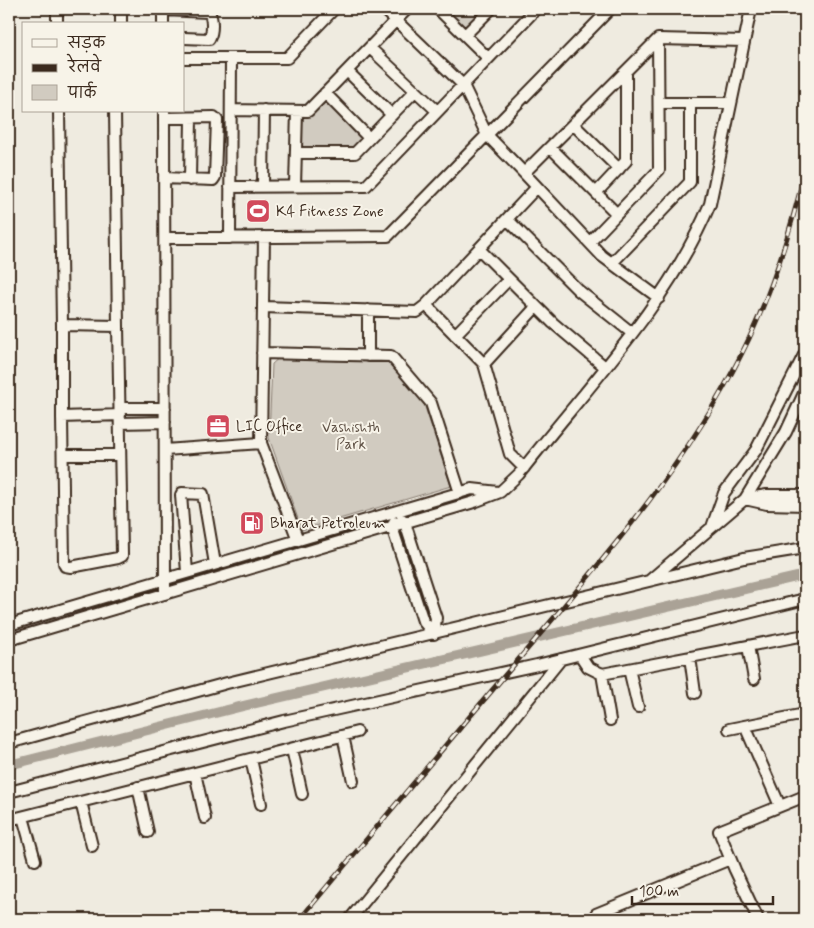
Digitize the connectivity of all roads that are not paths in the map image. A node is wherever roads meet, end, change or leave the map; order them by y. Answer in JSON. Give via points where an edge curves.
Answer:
{"nodes":[{"id":1,"x":57,"y":9,"type":"edge"},
{"id":2,"x":121,"y":9,"type":"edge"},
{"id":3,"x":163,"y":9,"type":"edge"},
{"id":4,"x":334,"y":9,"type":"edge"},
{"id":5,"x":384,"y":9,"type":"edge"},
{"id":6,"x":407,"y":9,"type":"edge"},
{"id":7,"x":438,"y":9,"type":"edge"},
{"id":8,"x":491,"y":9,"type":"edge"},
{"id":9,"x":536,"y":9,"type":"edge"},
{"id":10,"x":610,"y":9,"type":"edge"},
{"id":11,"x":751,"y":9,"type":"edge"},
{"id":12,"x":396,"y":20,"type":"junction"},
{"id":13,"x":57,"y":22,"type":"edge"},
{"id":14,"x":121,"y":22,"type":"edge"},
{"id":15,"x":163,"y":22,"type":"edge"},
{"id":16,"x":465,"y":35,"type":"junction"},
{"id":17,"x":185,"y":38,"type":"edge"},
{"id":18,"x":658,"y":39,"type":"junction"},
{"id":19,"x":744,"y":41,"type":"junction"},
{"id":20,"x":370,"y":48,"type":"junction"},
{"id":21,"x":185,"y":58,"type":"edge"},
{"id":22,"x":231,"y":58,"type":"junction"},
{"id":23,"x":488,"y":58,"type":"junction"},
{"id":24,"x":347,"y":70,"type":"junction"},
{"id":25,"x":626,"y":71,"type":"junction"},
{"id":26,"x":463,"y":85,"type":"junction"},
{"id":27,"x":415,"y":91,"type":"junction"},
{"id":28,"x":326,"y":93,"type":"junction"},
{"id":29,"x":659,"y":103,"type":"junction"},
{"id":30,"x":690,"y":103,"type":"junction"},
{"id":31,"x":731,"y":103,"type":"junction"},
{"id":32,"x":231,"y":110,"type":"junction"},
{"id":33,"x":264,"y":110,"type":"junction"},
{"id":34,"x":297,"y":111,"type":"junction"},
{"id":35,"x":59,"y":112,"type":"edge"},
{"id":36,"x":115,"y":112,"type":"edge"},
{"id":37,"x":437,"y":112,"type":"junction"},
{"id":38,"x":164,"y":115,"type":"edge"},
{"id":39,"x":392,"y":115,"type":"junction"},
{"id":40,"x":191,"y":118,"type":"junction"},
{"id":41,"x":573,"y":124,"type":"junction"},
{"id":42,"x":487,"y":134,"type":"junction"},
{"id":43,"x":369,"y":138,"type":"junction"},
{"id":44,"x":550,"y":147,"type":"junction"},
{"id":45,"x":296,"y":153,"type":"junction"},
{"id":46,"x":618,"y":169,"type":"junction"},
{"id":47,"x":524,"y":173,"type":"junction"},
{"id":48,"x":164,"y":178,"type":"junction"},
{"id":49,"x":190,"y":180,"type":"junction"},
{"id":50,"x":263,"y":186,"type":"junction"},
{"id":51,"x":295,"y":186,"type":"junction"},
{"id":52,"x":230,"y":187,"type":"junction"},
{"id":53,"x":537,"y":187,"type":"junction"},
{"id":54,"x":596,"y":193,"type":"junction"},
{"id":55,"x":617,"y":214,"type":"junction"},
{"id":56,"x":507,"y":219,"type":"junction"},
{"id":57,"x":264,"y":237,"type":"junction"},
{"id":58,"x":165,"y":238,"type":"junction"},
{"id":59,"x":230,"y":238,"type":"junction"},
{"id":60,"x":590,"y":242,"type":"junction"},
{"id":61,"x":479,"y":249,"type":"junction"},
{"id":62,"x":612,"y":263,"type":"junction"},
{"id":63,"x":508,"y":279,"type":"junction"},
{"id":64,"x":659,"y":298,"type":"junction"},
{"id":65,"x":426,"y":306,"type":"junction"},
{"id":66,"x":536,"y":306,"type":"junction"},
{"id":67,"x":263,"y":307,"type":"junction"},
{"id":68,"x":368,"y":310,"type":"junction"},
{"id":69,"x":62,"y":325,"type":"junction"},
{"id":70,"x":118,"y":326,"type":"junction"},
{"id":71,"x":632,"y":333,"type":"junction"},
{"id":72,"x":455,"y":335,"type":"junction"},
{"id":73,"x":262,"y":353,"type":"junction"},
{"id":74,"x":805,"y":353,"type":"edge"},
{"id":75,"x":368,"y":356,"type":"junction"},
{"id":76,"x":484,"y":364,"type":"junction"},
{"id":77,"x":604,"y":367,"type":"junction"},
{"id":78,"x":805,"y":391,"type":"edge"},
{"id":79,"x":165,"y":408,"type":"junction"},
{"id":80,"x":120,"y":416,"type":"junction"},
{"id":81,"x":62,"y":417,"type":"junction"},
{"id":82,"x":165,"y":422,"type":"junction"},
{"id":83,"x":262,"y":443,"type":"junction"},
{"id":84,"x":165,"y":450,"type":"junction"},
{"id":85,"x":63,"y":455,"type":"junction"},
{"id":86,"x":120,"y":455,"type":"junction"},
{"id":87,"x":524,"y":468,"type":"junction"},
{"id":88,"x":460,"y":492,"type":"junction"},
{"id":89,"x":500,"y":492,"type":"junction"},
{"id":90,"x":805,"y":495,"type":"edge"},
{"id":91,"x":745,"y":499,"type":"junction"},
{"id":92,"x":805,"y":505,"type":"edge"},
{"id":93,"x":397,"y":511,"type":"junction"},
{"id":94,"x":405,"y":524,"type":"junction"},
{"id":95,"x":392,"y":528,"type":"junction"},
{"id":96,"x":711,"y":528,"type":"junction"},
{"id":97,"x":298,"y":540,"type":"junction"},
{"id":98,"x":805,"y":548,"type":"edge"},
{"id":99,"x":215,"y":564,"type":"junction"},
{"id":100,"x":188,"y":572,"type":"junction"},
{"id":101,"x":165,"y":579,"type":"junction"},
{"id":102,"x":648,"y":582,"type":"junction"},
{"id":103,"x":165,"y":594,"type":"junction"},
{"id":104,"x":805,"y":599,"type":"edge"},
{"id":105,"x":9,"y":625,"type":"edge"},
{"id":106,"x":434,"y":634,"type":"junction"},
{"id":107,"x":805,"y":636,"type":"edge"},
{"id":108,"x":9,"y":640,"type":"edge"},
{"id":109,"x":748,"y":646,"type":"junction"},
{"id":110,"x":580,"y":654,"type":"junction"},
{"id":111,"x":690,"y":657,"type":"junction"},
{"id":112,"x":561,"y":659,"type":"junction"},
{"id":113,"x":629,"y":669,"type":"junction"},
{"id":114,"x":602,"y":674,"type":"junction"},
{"id":115,"x":754,"y":679,"type":"dead end"},
{"id":116,"x":695,"y":693,"type":"dead end"},
{"id":117,"x":638,"y":707,"type":"dead end"},
{"id":118,"x":805,"y":714,"type":"edge"},
{"id":119,"x":610,"y":720,"type":"dead end"},
{"id":120,"x":745,"y":726,"type":"junction"},
{"id":121,"x":730,"y":729,"type":"dead end"},
{"id":122,"x":357,"y":732,"type":"dead end"},
{"id":123,"x":343,"y":736,"type":"junction"},
{"id":124,"x":9,"y":743,"type":"edge"},
{"id":125,"x":292,"y":749,"type":"junction"},
{"id":126,"x":251,"y":759,"type":"junction"},
{"id":127,"x":195,"y":773,"type":"junction"},
{"id":128,"x":353,"y":781,"type":"dead end"},
{"id":129,"x":138,"y":788,"type":"junction"},
{"id":130,"x":9,"y":792,"type":"edge"},
{"id":131,"x":302,"y":794,"type":"dead end"},
{"id":132,"x":805,"y":796,"type":"edge"},
{"id":133,"x":80,"y":802,"type":"junction"},
{"id":134,"x":261,"y":804,"type":"dead end"},
{"id":135,"x":780,"y":806,"type":"junction"},
{"id":136,"x":23,"y":817,"type":"junction"},
{"id":137,"x":205,"y":818,"type":"dead end"},
{"id":138,"x":9,"y":820,"type":"edge"},
{"id":139,"x":148,"y":832,"type":"dead end"},
{"id":140,"x":92,"y":846,"type":"dead end"},
{"id":141,"x":35,"y":860,"type":"dead end"},
{"id":142,"x":730,"y":860,"type":"junction"},
{"id":143,"x":596,"y":914,"type":"dead end"},
{"id":144,"x":350,"y":919,"type":"edge"},
{"id":145,"x":757,"y":919,"type":"edge"}],
"edges":[{"from":1,"to":13,"type":"street"},
{"from":2,"to":14,"type":"street"},
{"from":3,"to":15,"type":"street"},
{"from":3,"to":17,"type":"street","via":[[209,12],[209,39]]},
{"from":4,"to":22,"type":"street","via":[[287,58]]},
{"from":5,"to":12,"type":"street"},
{"from":6,"to":12,"type":"street"},
{"from":7,"to":16,"type":"street"},
{"from":8,"to":16,"type":"street"},
{"from":9,"to":23,"type":"street"},
{"from":10,"to":42,"type":"street"},
{"from":11,"to":19,"type":"street"},
{"from":12,"to":20,"type":"street"},
{"from":12,"to":26,"type":"street"},
{"from":16,"to":23,"type":"street"},
{"from":18,"to":19,"type":"street"},
{"from":18,"to":25,"type":"street"},
{"from":18,"to":29,"type":"street"},
{"from":19,"to":31,"type":"street"},
{"from":20,"to":24,"type":"street"},
{"from":20,"to":27,"type":"street"},
{"from":21,"to":22,"type":"street"},
{"from":22,"to":32,"type":"street"},
{"from":23,"to":26,"type":"street"},
{"from":24,"to":28,"type":"street"},
{"from":24,"to":39,"type":"street"},
{"from":25,"to":41,"type":"street"},
{"from":25,"to":46,"type":"street","via":[[626,161]]},
{"from":26,"to":37,"type":"street"},
{"from":26,"to":42,"type":"street"},
{"from":27,"to":37,"type":"street"},
{"from":27,"to":39,"type":"street"},
{"from":28,"to":34,"type":"street","via":[[308,111]]},
{"from":28,"to":43,"type":"street"},
{"from":29,"to":30,"type":"street"},
{"from":29,"to":55,"type":"street","via":[[659,170]]},
{"from":30,"to":31,"type":"street"},
{"from":30,"to":62,"type":"street","via":[[690,182]]},
{"from":31,"to":64,"type":"street","via":[[710,204],[698,234]]},
{"from":32,"to":33,"type":"street"},
{"from":32,"to":52,"type":"street"},
{"from":33,"to":34,"type":"street"},
{"from":33,"to":50,"type":"street"},
{"from":34,"to":45,"type":"street"},
{"from":35,"to":69,"type":"street"},
{"from":36,"to":70,"type":"street"},
{"from":37,"to":51,"type":"street","via":[[366,186]]},
{"from":38,"to":40,"type":"street"},
{"from":38,"to":48,"type":"street"},
{"from":39,"to":43,"type":"street"},
{"from":40,"to":49,"type":"street"},
{"from":40,"to":49,"type":"street","via":[[214,117],[217,120],[216,177],[213,180]]},
{"from":41,"to":44,"type":"street"},
{"from":41,"to":46,"type":"street"},
{"from":42,"to":47,"type":"street"},
{"from":42,"to":57,"type":"street","via":[[388,236]]},
{"from":43,"to":45,"type":"street","via":[[354,153]]},
{"from":44,"to":47,"type":"street"},
{"from":44,"to":54,"type":"street"},
{"from":45,"to":51,"type":"street"},
{"from":46,"to":54,"type":"street"},
{"from":47,"to":53,"type":"street"},
{"from":48,"to":49,"type":"street"},
{"from":48,"to":58,"type":"street"},
{"from":50,"to":51,"type":"street"},
{"from":50,"to":52,"type":"street"},
{"from":52,"to":59,"type":"street"},
{"from":53,"to":56,"type":"street"},
{"from":53,"to":60,"type":"street"},
{"from":54,"to":55,"type":"street"},
{"from":55,"to":60,"type":"street"},
{"from":56,"to":61,"type":"street"},
{"from":56,"to":71,"type":"street","via":[[578,290]]},
{"from":57,"to":59,"type":"street"},
{"from":57,"to":67,"type":"street"},
{"from":58,"to":59,"type":"street"},
{"from":58,"to":79,"type":"street"},
{"from":60,"to":62,"type":"street"},
{"from":61,"to":63,"type":"street"},
{"from":61,"to":65,"type":"street"},
{"from":62,"to":64,"type":"street"},
{"from":63,"to":66,"type":"street"},
{"from":63,"to":72,"type":"street"},
{"from":64,"to":71,"type":"street"},
{"from":65,"to":68,"type":"street","via":[[417,312]]},
{"from":65,"to":72,"type":"street"},
{"from":66,"to":76,"type":"street"},
{"from":66,"to":77,"type":"street"},
{"from":67,"to":68,"type":"street"},
{"from":67,"to":73,"type":"street"},
{"from":68,"to":75,"type":"street"},
{"from":69,"to":70,"type":"street"},
{"from":69,"to":81,"type":"street"},
{"from":70,"to":80,"type":"street"},
{"from":71,"to":77,"type":"street"},
{"from":72,"to":76,"type":"street"},
{"from":73,"to":75,"type":"street"},
{"from":73,"to":83,"type":"street"},
{"from":74,"to":96,"type":"street","via":[[756,450],[724,493]]},
{"from":75,"to":88,"type":"street","via":[[391,356],[432,403]]},
{"from":76,"to":87,"type":"street","via":[[510,454]]},
{"from":77,"to":87,"type":"street"},
{"from":78,"to":91,"type":"street","via":[[786,432]]},
{"from":79,"to":80,"type":"street"},
{"from":79,"to":82,"type":"street"},
{"from":80,"to":81,"type":"street"},
{"from":80,"to":82,"type":"street"},
{"from":80,"to":86,"type":"street"},
{"from":81,"to":85,"type":"street"},
{"from":82,"to":84,"type":"street"},
{"from":83,"to":84,"type":"street"},
{"from":83,"to":97,"type":"street"},
{"from":84,"to":101,"type":"street"},
{"from":85,"to":86,"type":"street"},
{"from":85,"to":86,"type":"street","via":[[64,563],[71,567],[122,556]]},
{"from":87,"to":89,"type":"street"},
{"from":88,"to":89,"type":"street","via":[[472,489]]},
{"from":88,"to":93,"type":"street"},
{"from":89,"to":94,"type":"street"},
{"from":90,"to":91,"type":"street","via":[[767,495]]},
{"from":91,"to":92,"type":"street","via":[[767,504]]},
{"from":91,"to":96,"type":"street"},
{"from":93,"to":94,"type":"street"},
{"from":93,"to":95,"type":"street"},
{"from":93,"to":97,"type":"street"},
{"from":94,"to":95,"type":"street"},
{"from":94,"to":106,"type":"street","via":[[436,618]]},
{"from":95,"to":103,"type":"street"},
{"from":95,"to":106,"type":"street","via":[[423,621]]},
{"from":96,"to":102,"type":"street"},
{"from":97,"to":99,"type":"street"},
{"from":98,"to":102,"type":"street","via":[[744,558]]},
{"from":99,"to":100,"type":"street"},
{"from":99,"to":100,"type":"street","via":[[203,494],[182,493]]},
{"from":100,"to":101,"type":"street"},
{"from":101,"to":103,"type":"street"},
{"from":101,"to":105,"type":"street"},
{"from":102,"to":106,"type":"street"},
{"from":103,"to":108,"type":"street"},
{"from":104,"to":110,"type":"street"},
{"from":106,"to":124,"type":"street","via":[[227,683]]},
{"from":107,"to":109,"type":"street"},
{"from":109,"to":111,"type":"street"},
{"from":109,"to":115,"type":"street"},
{"from":110,"to":112,"type":"street"},
{"from":110,"to":114,"type":"street","via":[[588,666]]},
{"from":111,"to":113,"type":"street"},
{"from":111,"to":116,"type":"street"},
{"from":112,"to":130,"type":"street","via":[[284,721]]},
{"from":112,"to":144,"type":"street"},
{"from":113,"to":114,"type":"street"},
{"from":113,"to":117,"type":"street"},
{"from":114,"to":119,"type":"street"},
{"from":118,"to":120,"type":"street"},
{"from":120,"to":121,"type":"street"},
{"from":120,"to":135,"type":"street"},
{"from":122,"to":123,"type":"street"},
{"from":123,"to":125,"type":"street"},
{"from":123,"to":128,"type":"street"},
{"from":125,"to":126,"type":"street"},
{"from":125,"to":131,"type":"street"},
{"from":126,"to":127,"type":"street"},
{"from":126,"to":134,"type":"street"},
{"from":127,"to":129,"type":"street"},
{"from":127,"to":137,"type":"street"},
{"from":129,"to":133,"type":"street"},
{"from":129,"to":139,"type":"street"},
{"from":132,"to":135,"type":"street"},
{"from":133,"to":136,"type":"street"},
{"from":133,"to":140,"type":"street"},
{"from":135,"to":142,"type":"street","via":[[719,832]]},
{"from":136,"to":138,"type":"street"},
{"from":136,"to":141,"type":"street"},
{"from":142,"to":143,"type":"street"},
{"from":142,"to":145,"type":"street"}]}
